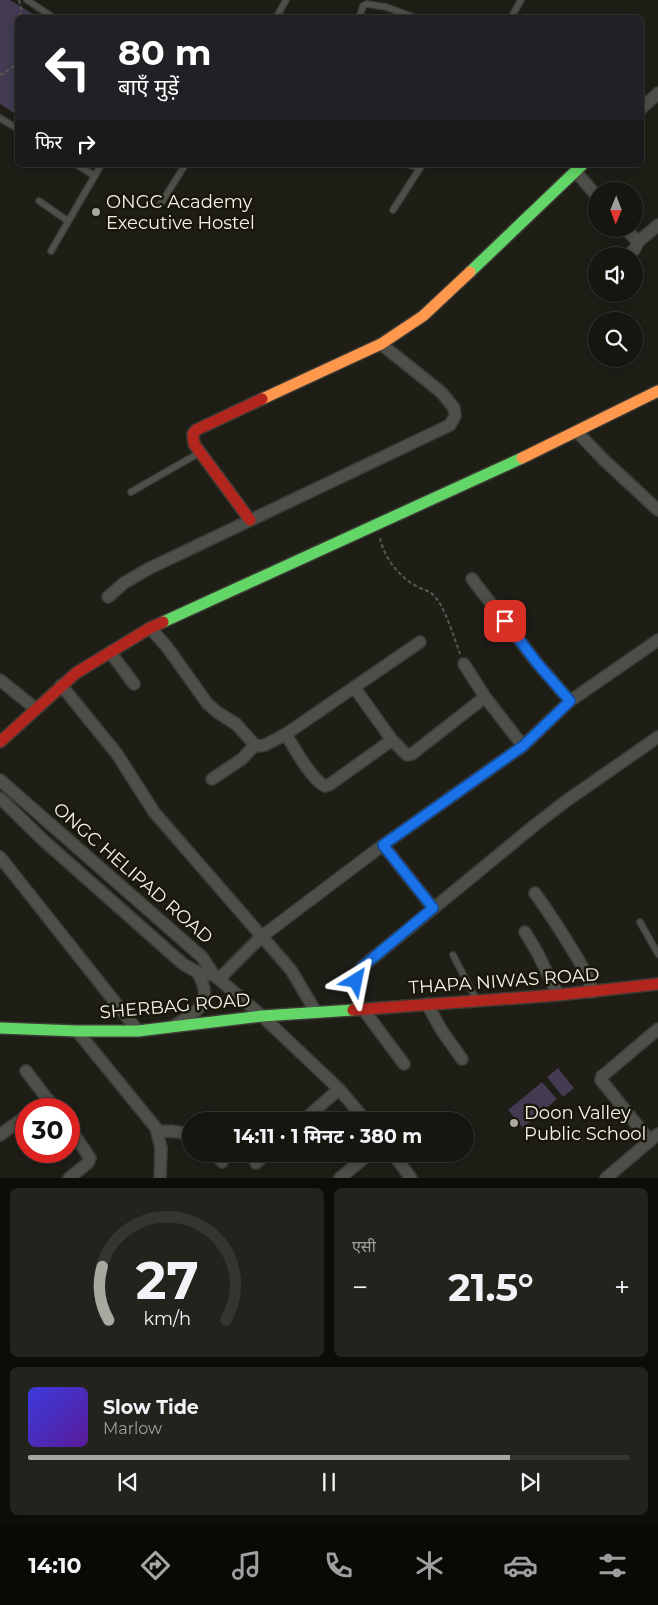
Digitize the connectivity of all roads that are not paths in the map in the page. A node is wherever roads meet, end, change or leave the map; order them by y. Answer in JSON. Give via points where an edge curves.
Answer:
{"nodes":[{"id":1,"x":27,"y":0,"type":"edge"},
{"id":2,"x":286,"y":0,"type":"edge"},
{"id":3,"x":521,"y":0,"type":"edge"},
{"id":4,"x":50,"y":15,"type":"edge"},
{"id":5,"x":278,"y":15,"type":"edge"},
{"id":6,"x":360,"y":15,"type":"edge"},
{"id":7,"x":408,"y":15,"type":"edge"},
{"id":8,"x":512,"y":15,"type":"edge"},
{"id":9,"x":658,"y":93,"type":"edge"},
{"id":10,"x":644,"y":105,"type":"edge"},
{"id":11,"x":0,"y":118,"type":"edge"},
{"id":12,"x":15,"y":126,"type":"edge"},
{"id":13,"x":80,"y":167,"type":"edge"},
{"id":14,"x":100,"y":167,"type":"edge"},
{"id":15,"x":184,"y":167,"type":"edge"},
{"id":16,"x":421,"y":167,"type":"edge"},
{"id":17,"x":578,"y":168,"type":"edge"},
{"id":18,"x":95,"y":176,"type":"junction"},
{"id":19,"x":588,"y":183,"type":"edge"},
{"id":20,"x":39,"y":200,"type":"dead end"},
{"id":21,"x":160,"y":205,"type":"dead end"},
{"id":22,"x":393,"y":210,"type":"dead end"},
{"id":23,"x":68,"y":221,"type":"junction"},
{"id":24,"x":658,"y":225,"type":"edge"},
{"id":25,"x":634,"y":238,"type":"edge"},
{"id":26,"x":638,"y":242,"type":"junction"},
{"id":27,"x":636,"y":247,"type":"edge"},
{"id":28,"x":50,"y":251,"type":"dead end"},
{"id":29,"x":381,"y":344,"type":"junction"},
{"id":30,"x":658,"y":391,"type":"edge"},
{"id":31,"x":577,"y":432,"type":"junction"},
{"id":32,"x":201,"y":452,"type":"junction"},
{"id":33,"x":131,"y":492,"type":"dead end"},
{"id":34,"x":658,"y":510,"type":"edge"},
{"id":35,"x":250,"y":520,"type":"junction"},
{"id":36,"x":472,"y":579,"type":"dead end"},
{"id":37,"x":108,"y":597,"type":"dead end"},
{"id":38,"x":150,"y":628,"type":"junction"},
{"id":39,"x":658,"y":640,"type":"edge"},
{"id":40,"x":420,"y":642,"type":"dead end"},
{"id":41,"x":110,"y":652,"type":"junction"},
{"id":42,"x":464,"y":664,"type":"road end"},
{"id":43,"x":0,"y":680,"type":"edge"},
{"id":44,"x":134,"y":684,"type":"dead end"},
{"id":45,"x":61,"y":686,"type":"junction"},
{"id":46,"x":354,"y":687,"type":"junction"},
{"id":47,"x":485,"y":697,"type":"junction"},
{"id":48,"x":570,"y":701,"type":"junction"},
{"id":49,"x":36,"y":709,"type":"junction"},
{"id":50,"x":286,"y":734,"type":"junction"},
{"id":51,"x":658,"y":737,"type":"edge"},
{"id":52,"x":392,"y":740,"type":"junction"},
{"id":53,"x":0,"y":742,"type":"edge"},
{"id":54,"x":255,"y":745,"type":"junction"},
{"id":55,"x":523,"y":746,"type":"junction"},
{"id":56,"x":212,"y":779,"type":"dead end"},
{"id":57,"x":0,"y":780,"type":"edge"},
{"id":58,"x":0,"y":798,"type":"edge"},
{"id":59,"x":383,"y":845,"type":"junction"},
{"id":60,"x":0,"y":857,"type":"edge"},
{"id":61,"x":535,"y":893,"type":"dead end"},
{"id":62,"x":433,"y":908,"type":"junction"},
{"id":63,"x":640,"y":922,"type":"dead end"},
{"id":64,"x":525,"y":932,"type":"dead end"},
{"id":65,"x":261,"y":937,"type":"junction"},
{"id":66,"x":453,"y":954,"type":"dead end"},
{"id":67,"x":658,"y":954,"type":"edge"},
{"id":68,"x":196,"y":972,"type":"junction"},
{"id":69,"x":216,"y":977,"type":"junction"},
{"id":70,"x":658,"y":984,"type":"edge"},
{"id":71,"x":592,"y":992,"type":"junction"},
{"id":72,"x":558,"y":995,"type":"junction"},
{"id":73,"x":477,"y":1001,"type":"junction"},
{"id":74,"x":427,"y":1004,"type":"junction"},
{"id":75,"x":361,"y":1009,"type":"junction"},
{"id":76,"x":316,"y":1012,"type":"junction"},
{"id":77,"x":262,"y":1016,"type":"junction"},
{"id":78,"x":0,"y":1028,"type":"edge"},
{"id":79,"x":171,"y":1028,"type":"junction"},
{"id":80,"x":658,"y":1029,"type":"edge"},
{"id":81,"x":138,"y":1031,"type":"junction"},
{"id":82,"x":77,"y":1032,"type":"junction"},
{"id":83,"x":462,"y":1059,"type":"dead end"},
{"id":84,"x":404,"y":1064,"type":"dead end"},
{"id":85,"x":26,"y":1072,"type":"dead end"},
{"id":86,"x":339,"y":1089,"type":"junction"},
{"id":87,"x":47,"y":1098,"type":"edge"},
{"id":88,"x":312,"y":1112,"type":"edge"},
{"id":89,"x":358,"y":1112,"type":"edge"},
{"id":90,"x":15,"y":1124,"type":"edge"},
{"id":91,"x":157,"y":1132,"type":"junction"},
{"id":92,"x":182,"y":1133,"type":"edge"},
{"id":93,"x":0,"y":1135,"type":"edge"},
{"id":94,"x":654,"y":1137,"type":"edge"},
{"id":95,"x":80,"y":1143,"type":"edge"},
{"id":96,"x":359,"y":1162,"type":"edge"},
{"id":97,"x":399,"y":1162,"type":"edge"},
{"id":98,"x":69,"y":1178,"type":"edge"},
{"id":99,"x":160,"y":1178,"type":"edge"},
{"id":100,"x":340,"y":1178,"type":"edge"},
{"id":101,"x":411,"y":1178,"type":"edge"},
{"id":102,"x":606,"y":1178,"type":"edge"}],
"edges":[{"from":1,"to":4,"type":"lane"},
{"from":2,"to":5,"type":"lane"},
{"from":3,"to":8,"type":"lane"},
{"from":6,"to":7,"type":"lane","via":[[366,4]]},
{"from":9,"to":10,"type":"street"},
{"from":11,"to":12,"type":"lane"},
{"from":13,"to":18,"type":"lane"},
{"from":14,"to":18,"type":"lane"},
{"from":15,"to":21,"type":"lane"},
{"from":16,"to":22,"type":"lane"},
{"from":17,"to":19,"type":"street"},
{"from":17,"to":29,"type":"street","via":[[423,316]]},
{"from":18,"to":23,"type":"lane"},
{"from":20,"to":23,"type":"lane"},
{"from":23,"to":28,"type":"lane"},
{"from":24,"to":26,"type":"street"},
{"from":25,"to":26,"type":"street"},
{"from":26,"to":27,"type":"street"},
{"from":29,"to":32,"type":"street","via":[[196,430],[193,439]]},
{"from":29,"to":35,"type":"street","via":[[442,392],[454,408],[455,416],[450,425]]},
{"from":30,"to":31,"type":"street"},
{"from":31,"to":34,"type":"street"},
{"from":31,"to":38,"type":"street"},
{"from":32,"to":33,"type":"lane"},
{"from":32,"to":35,"type":"street"},
{"from":35,"to":37,"type":"street","via":[[124,582]]},
{"from":36,"to":48,"type":"street"},
{"from":38,"to":41,"type":"street"},
{"from":38,"to":54,"type":"street","via":[[207,703],[236,724]]},
{"from":39,"to":48,"type":"street"},
{"from":40,"to":46,"type":"street"},
{"from":41,"to":44,"type":"street"},
{"from":41,"to":45,"type":"street"},
{"from":42,"to":47,"type":"street"},
{"from":43,"to":49,"type":"street"},
{"from":45,"to":49,"type":"street"},
{"from":45,"to":65,"type":"street","via":[[117,754],[154,812]]},
{"from":46,"to":50,"type":"street"},
{"from":46,"to":52,"type":"street"},
{"from":47,"to":52,"type":"street","via":[[412,754],[407,755]]},
{"from":47,"to":55,"type":"street"},
{"from":48,"to":55,"type":"street"},
{"from":49,"to":53,"type":"street"},
{"from":50,"to":52,"type":"street","via":[[298,755],[325,786]]},
{"from":50,"to":54,"type":"street","via":[[265,745]]},
{"from":51,"to":62,"type":"street","via":[[566,801]]},
{"from":54,"to":56,"type":"street","via":[[242,759]]},
{"from":55,"to":59,"type":"street"},
{"from":57,"to":69,"type":"street","name":"ONGC HELIPAD ROAD","via":[[202,956]]},
{"from":58,"to":68,"type":"street","via":[[43,840]]},
{"from":59,"to":62,"type":"street"},
{"from":59,"to":65,"type":"street"},
{"from":60,"to":81,"type":"street"},
{"from":61,"to":71,"type":"street","via":[[582,966]]},
{"from":62,"to":75,"type":"street","via":[[360,970],[356,981]]},
{"from":63,"to":67,"type":"lane"},
{"from":64,"to":72,"type":"street"},
{"from":65,"to":69,"type":"street"},
{"from":65,"to":76,"type":"street","via":[[291,970]]},
{"from":66,"to":73,"type":"lane"},
{"from":68,"to":69,"type":"street"},
{"from":68,"to":79,"type":"street","via":[[205,988],[205,998],[197,1009]]},
{"from":69,"to":77,"type":"street","name":"ONGC HELIPAD ROAD"},
{"from":70,"to":71,"type":"street","name":"THAPA NIWAS ROAD"},
{"from":71,"to":72,"type":"street","name":"THAPA NIWAS ROAD"},
{"from":72,"to":73,"type":"street","name":"THAPA NIWAS ROAD"},
{"from":73,"to":74,"type":"street","name":"THAPA NIWAS ROAD"},
{"from":74,"to":75,"type":"street","name":"THAPA NIWAS ROAD"},
{"from":74,"to":83,"type":"street"},
{"from":75,"to":76,"type":"street","name":"THAPA NIWAS ROAD"},
{"from":75,"to":84,"type":"street"},
{"from":76,"to":77,"type":"street","name":"THAPA NIWAS ROAD"},
{"from":77,"to":79,"type":"street","name":"SHERBAG ROAD"},
{"from":77,"to":86,"type":"street","name":"ONGC HELIPAD ROAD"},
{"from":78,"to":82,"type":"street","name":"SHERBAG ROAD"},
{"from":79,"to":81,"type":"street","name":"SHERBAG ROAD"},
{"from":80,"to":94,"type":"street","via":[[601,1080]]},
{"from":81,"to":82,"type":"street","name":"SHERBAG ROAD"},
{"from":82,"to":91,"type":"street"},
{"from":85,"to":87,"type":"street"},
{"from":86,"to":88,"type":"street"},
{"from":86,"to":89,"type":"street","name":"ONGC HELIPAD ROAD"},
{"from":90,"to":93,"type":"street"},
{"from":91,"to":92,"type":"street"},
{"from":91,"to":99,"type":"street","via":[[161,1148]]},
{"from":94,"to":102,"type":"street"},
{"from":95,"to":98,"type":"street","via":[[90,1158]]},
{"from":96,"to":100,"type":"street"},
{"from":97,"to":101,"type":"street"}]}
